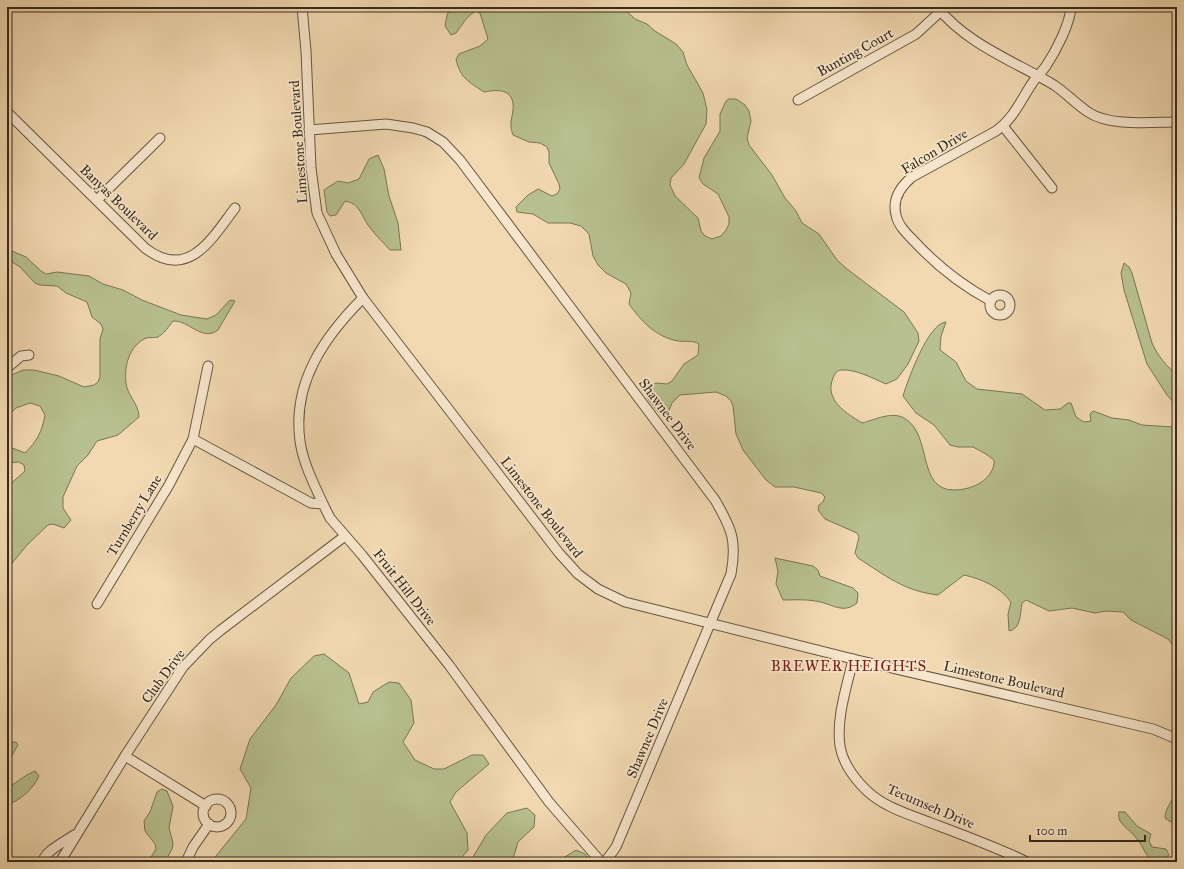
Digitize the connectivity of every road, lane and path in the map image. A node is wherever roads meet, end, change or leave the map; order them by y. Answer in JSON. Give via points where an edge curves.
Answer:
{"nodes":[{"id":1,"x":302,"y":7,"type":"edge"},
{"id":2,"x":1071,"y":7,"type":"edge"},
{"id":3,"x":939,"y":9,"type":"edge"},
{"id":4,"x":1038,"y":75,"type":"junction"},
{"id":5,"x":798,"y":100,"type":"dead end"},
{"id":6,"x":7,"y":112,"type":"edge"},
{"id":7,"x":1177,"y":122,"type":"edge"},
{"id":8,"x":1003,"y":126,"type":"junction"},
{"id":9,"x":309,"y":130,"type":"junction"},
{"id":10,"x":160,"y":138,"type":"dead end"},
{"id":11,"x":1052,"y":188,"type":"dead end"},
{"id":12,"x":97,"y":200,"type":"junction"},
{"id":13,"x":235,"y":208,"type":"dead end"},
{"id":14,"x":363,"y":298,"type":"junction"},
{"id":15,"x":991,"y":301,"type":"dead end"},
{"id":16,"x":29,"y":355,"type":"dead end"},
{"id":17,"x":208,"y":366,"type":"dead end"},
{"id":18,"x":7,"y":368,"type":"edge"},
{"id":19,"x":193,"y":439,"type":"junction"},
{"id":20,"x":323,"y":504,"type":"junction"},
{"id":21,"x":344,"y":536,"type":"junction"},
{"id":22,"x":97,"y":604,"type":"dead end"},
{"id":23,"x":710,"y":623,"type":"junction"},
{"id":24,"x":853,"y":659,"type":"junction"},
{"id":25,"x":1177,"y":739,"type":"edge"},
{"id":26,"x":125,"y":756,"type":"junction"},
{"id":27,"x":206,"y":806,"type":"junction"},
{"id":28,"x":208,"y":824,"type":"junction"},
{"id":29,"x":77,"y":834,"type":"junction"},
{"id":30,"x":43,"y":862,"type":"edge"},
{"id":31,"x":60,"y":862,"type":"edge"},
{"id":32,"x":186,"y":862,"type":"edge"},
{"id":33,"x":601,"y":862,"type":"edge"},
{"id":34,"x":605,"y":862,"type":"edge"},
{"id":35,"x":1027,"y":862,"type":"edge"}],
"edges":[{"from":1,"to":9,"type":"street","name":"Limestone Boulevard"},
{"from":2,"to":4,"type":"street","name":"Falcon Drive","via":[[1065,31],[1046,66]]},
{"from":3,"to":4,"type":"street","via":[[972,39]]},
{"from":3,"to":5,"type":"street","name":"Bunting Court","via":[[916,34]]},
{"from":4,"to":7,"type":"street","via":[[1064,91],[1097,117],[1118,122]]},
{"from":4,"to":8,"type":"street","name":"Falcon Drive","via":[[1013,115]]},
{"from":6,"to":12,"type":"street","name":"Banyas Boulevard"},
{"from":8,"to":11,"type":"street"},
{"from":8,"to":15,"type":"street","name":"Falcon Drive","via":[[912,177],[900,189],[895,208],[901,227],[931,259],[962,284]]},
{"from":9,"to":14,"type":"street","name":"Limestone Boulevard","via":[[311,168],[318,214],[336,254]]},
{"from":9,"to":23,"type":"street","name":"Shawnee Drive","via":[[386,124],[413,128],[439,139],[460,160],[715,500],[726,519],[734,556],[731,574]]},
{"from":10,"to":12,"type":"street"},
{"from":12,"to":13,"type":"street","name":"Banyas Boulevard","via":[[145,248],[155,256],[172,260],[188,258],[206,246]]},
{"from":14,"to":20,"type":"street","via":[[331,334],[317,355],[302,390],[298,418],[300,442]]},
{"from":14,"to":23,"type":"street","name":"Limestone Boulevard","via":[[559,553],[578,574],[598,589],[625,602]]},
{"from":16,"to":18,"type":"street","via":[[21,356]]},
{"from":17,"to":19,"type":"street"},
{"from":19,"to":20,"type":"street","via":[[311,502]]},
{"from":19,"to":22,"type":"street","name":"Turnberry Lane","via":[[169,485]]},
{"from":20,"to":21,"type":"street","name":"Fruit Hill Drive"},
{"from":21,"to":26,"type":"street","name":"Club Drive","via":[[210,639],[183,667]]},
{"from":21,"to":33,"type":"street","name":"Fruit Hill Drive","via":[[449,665],[549,802]]},
{"from":23,"to":24,"type":"street","name":"Limestone Boulevard"},
{"from":23,"to":34,"type":"street","name":"Shawnee Drive","via":[[616,846]]},
{"from":24,"to":25,"type":"street","name":"Limestone Boulevard","via":[[1153,728]]},
{"from":24,"to":35,"type":"street","name":"Tecumseh Drive","via":[[840,718],[841,747],[849,768],[863,787],[902,812]]},
{"from":26,"to":27,"type":"street"},
{"from":26,"to":29,"type":"street","name":"Club Drive"},
{"from":27,"to":28,"type":"street","via":[[204,816]]},
{"from":27,"to":28,"type":"street","via":[[213,800],[218,800],[227,804],[231,812],[229,820],[222,826]]},
{"from":28,"to":32,"type":"street"},
{"from":29,"to":30,"type":"street","name":"Club Drive","via":[[46,854]]},
{"from":29,"to":31,"type":"street","name":"Club Drive"}]}
